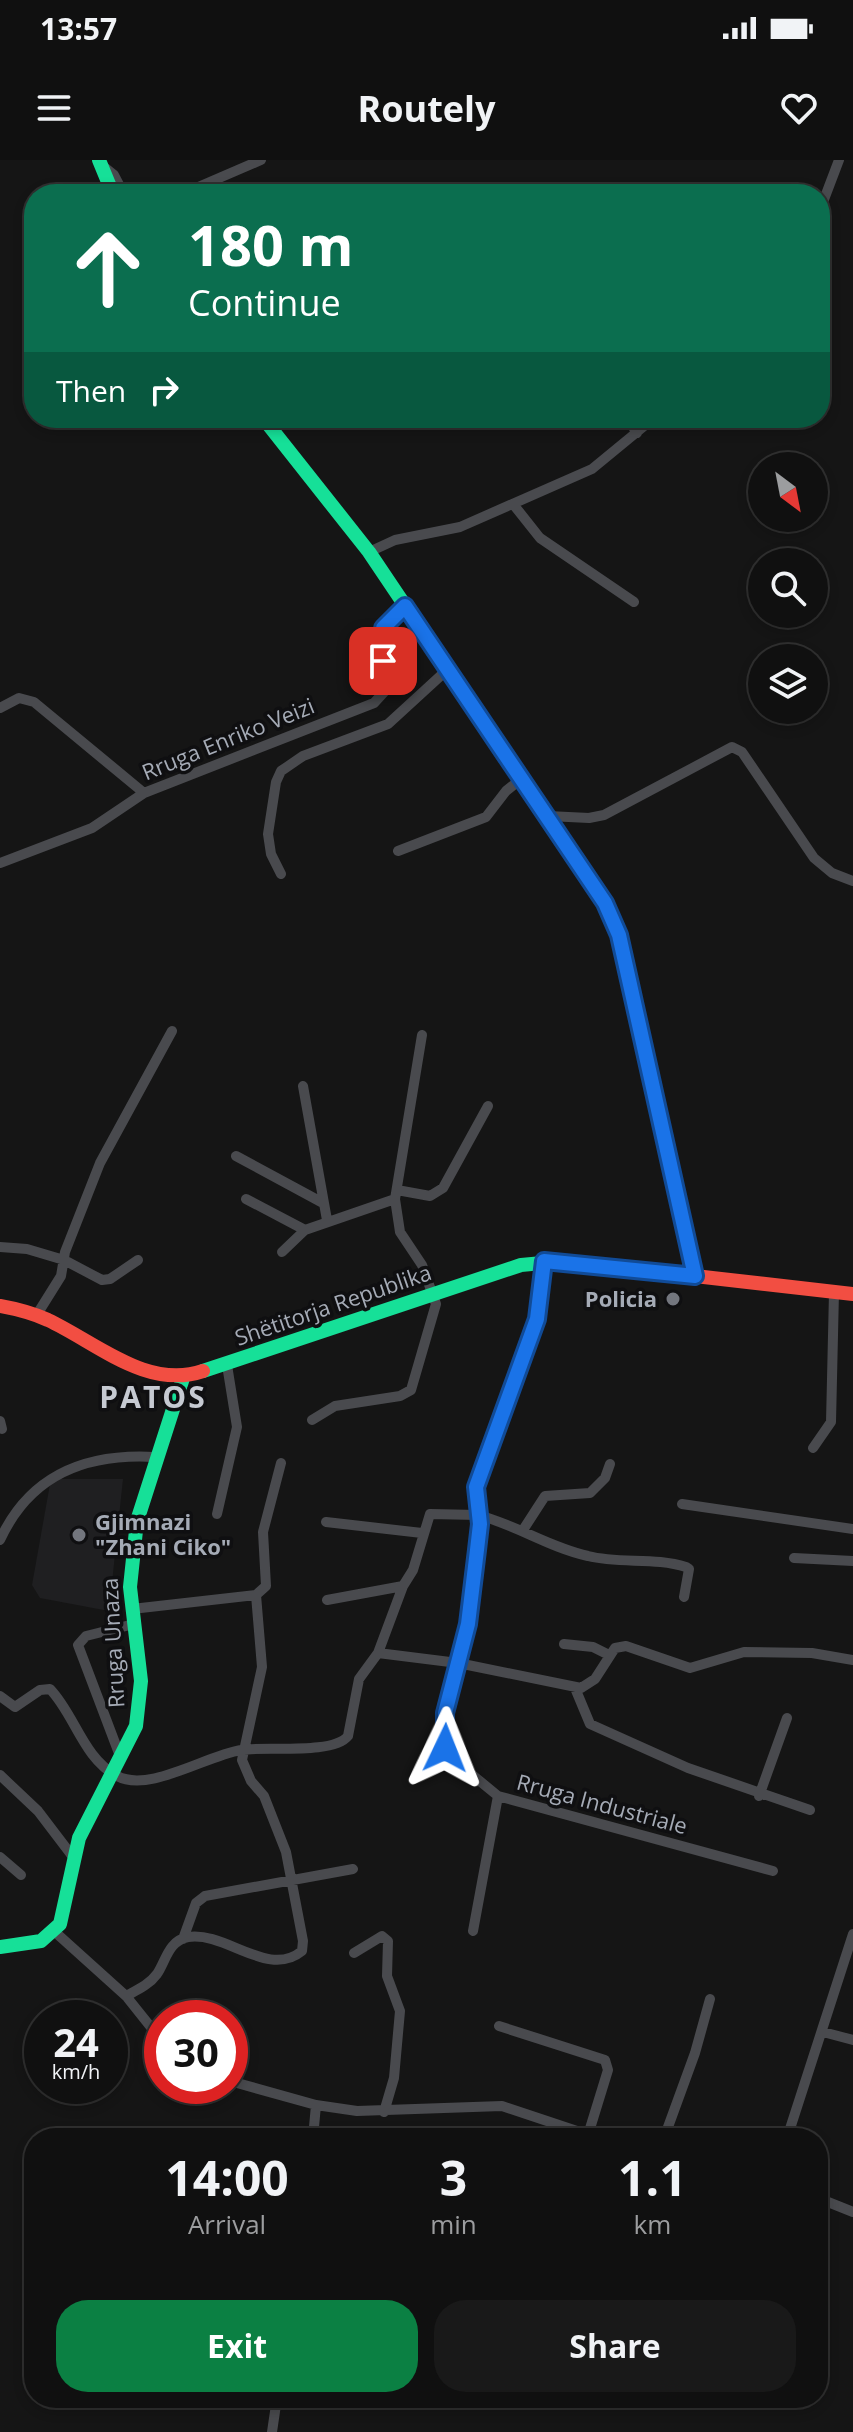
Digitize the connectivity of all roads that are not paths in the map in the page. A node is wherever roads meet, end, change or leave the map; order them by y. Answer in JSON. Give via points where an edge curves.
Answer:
{"nodes":[{"id":1,"x":261,"y":160,"type":"edge"},
{"id":2,"x":839,"y":160,"type":"edge"},
{"id":3,"x":100,"y":163,"type":"edge"},
{"id":4,"x":109,"y":184,"type":"edge"},
{"id":5,"x":119,"y":184,"type":"edge"},
{"id":6,"x":205,"y":184,"type":"edge"},
{"id":7,"x":830,"y":184,"type":"edge"},
{"id":8,"x":271,"y":428,"type":"edge"},
{"id":9,"x":634,"y":428,"type":"edge"},
{"id":10,"x":643,"y":428,"type":"edge"},
{"id":11,"x":637,"y":433,"type":"junction"},
{"id":12,"x":513,"y":504,"type":"junction"},
{"id":13,"x":369,"y":552,"type":"junction"},
{"id":14,"x":634,"y":602,"type":"dead end"},
{"id":15,"x":405,"y":606,"type":"junction"},
{"id":16,"x":448,"y":669,"type":"junction"},
{"id":17,"x":0,"y":708,"type":"edge"},
{"id":18,"x":522,"y":778,"type":"junction"},
{"id":19,"x":144,"y":793,"type":"junction"},
{"id":20,"x":548,"y":816,"type":"junction"},
{"id":21,"x":398,"y":851,"type":"dead end"},
{"id":22,"x":0,"y":863,"type":"edge"},
{"id":23,"x":281,"y":874,"type":"dead end"},
{"id":24,"x":853,"y":881,"type":"edge"},
{"id":25,"x":172,"y":1031,"type":"dead end"},
{"id":26,"x":422,"y":1035,"type":"dead end"},
{"id":27,"x":303,"y":1086,"type":"dead end"},
{"id":28,"x":488,"y":1106,"type":"dead end"},
{"id":29,"x":236,"y":1156,"type":"dead end"},
{"id":30,"x":396,"y":1195,"type":"junction"},
{"id":31,"x":246,"y":1199,"type":"dead end"},
{"id":32,"x":323,"y":1203,"type":"junction"},
{"id":33,"x":327,"y":1220,"type":"junction"},
{"id":34,"x":305,"y":1230,"type":"junction"},
{"id":35,"x":0,"y":1247,"type":"edge"},
{"id":36,"x":282,"y":1252,"type":"dead end"},
{"id":37,"x":64,"y":1260,"type":"junction"},
{"id":38,"x":138,"y":1260,"type":"dead end"},
{"id":39,"x":544,"y":1261,"type":"junction"},
{"id":40,"x":695,"y":1276,"type":"junction"},
{"id":41,"x":834,"y":1292,"type":"junction"},
{"id":42,"x":434,"y":1293,"type":"junction"},
{"id":43,"x":853,"y":1294,"type":"edge"},
{"id":44,"x":0,"y":1306,"type":"edge"},
{"id":45,"x":36,"y":1316,"type":"junction"},
{"id":46,"x":227,"y":1365,"type":"junction"},
{"id":47,"x":183,"y":1378,"type":"junction"},
{"id":48,"x":312,"y":1420,"type":"dead end"},
{"id":49,"x":813,"y":1448,"type":"dead end"},
{"id":50,"x":155,"y":1457,"type":"junction"},
{"id":51,"x":281,"y":1463,"type":"dead end"},
{"id":52,"x":610,"y":1464,"type":"dead end"},
{"id":53,"x":682,"y":1504,"type":"dead end"},
{"id":54,"x":217,"y":1514,"type":"dead end"},
{"id":55,"x":478,"y":1515,"type":"junction"},
{"id":56,"x":326,"y":1522,"type":"dead end"},
{"id":57,"x":853,"y":1529,"type":"edge"},
{"id":58,"x":523,"y":1530,"type":"junction"},
{"id":59,"x":422,"y":1533,"type":"junction"},
{"id":60,"x":0,"y":1540,"type":"edge"},
{"id":61,"x":794,"y":1558,"type":"dead end"},
{"id":62,"x":853,"y":1561,"type":"edge"},
{"id":63,"x":403,"y":1586,"type":"junction"},
{"id":64,"x":256,"y":1595,"type":"junction"},
{"id":65,"x":684,"y":1597,"type":"dead end"},
{"id":66,"x":327,"y":1600,"type":"dead end"},
{"id":67,"x":132,"y":1609,"type":"junction"},
{"id":68,"x":134,"y":1624,"type":"junction"},
{"id":69,"x":564,"y":1644,"type":"dead end"},
{"id":70,"x":378,"y":1653,"type":"junction"},
{"id":71,"x":609,"y":1655,"type":"junction"},
{"id":72,"x":853,"y":1660,"type":"edge"},
{"id":73,"x":458,"y":1663,"type":"junction"},
{"id":74,"x":575,"y":1688,"type":"junction"},
{"id":75,"x":0,"y":1696,"type":"edge"},
{"id":76,"x":787,"y":1718,"type":"dead end"},
{"id":77,"x":242,"y":1750,"type":"junction"},
{"id":78,"x":120,"y":1756,"type":"junction"},
{"id":79,"x":111,"y":1772,"type":"junction"},
{"id":80,"x":0,"y":1775,"type":"edge"},
{"id":81,"x":498,"y":1796,"type":"junction"},
{"id":82,"x":759,"y":1796,"type":"junction"},
{"id":83,"x":810,"y":1810,"type":"dead end"},
{"id":84,"x":0,"y":1857,"type":"edge"},
{"id":85,"x":73,"y":1857,"type":"junction"},
{"id":86,"x":353,"y":1869,"type":"dead end"},
{"id":87,"x":773,"y":1871,"type":"dead end"},
{"id":88,"x":21,"y":1875,"type":"dead end"},
{"id":89,"x":292,"y":1879,"type":"junction"},
{"id":90,"x":473,"y":1931,"type":"dead end"},
{"id":91,"x":55,"y":1932,"type":"junction"},
{"id":92,"x":853,"y":1934,"type":"edge"},
{"id":93,"x":183,"y":1939,"type":"junction"},
{"id":94,"x":0,"y":1947,"type":"edge"},
{"id":95,"x":354,"y":1953,"type":"dead end"},
{"id":96,"x":126,"y":1996,"type":"junction"},
{"id":97,"x":710,"y":1999,"type":"dead end"},
{"id":98,"x":144,"y":2018,"type":"edge"},
{"id":99,"x":499,"y":2026,"type":"dead end"},
{"id":100,"x":823,"y":2032,"type":"junction"},
{"id":101,"x":853,"y":2040,"type":"edge"},
{"id":102,"x":248,"y":2086,"type":"edge"},
{"id":103,"x":316,"y":2105,"type":"junction"},
{"id":104,"x":384,"y":2112,"type":"junction"},
{"id":105,"x":314,"y":2128,"type":"edge"},
{"id":106,"x":569,"y":2128,"type":"edge"},
{"id":107,"x":595,"y":2128,"type":"edge"},
{"id":108,"x":668,"y":2128,"type":"edge"},
{"id":109,"x":790,"y":2128,"type":"edge"},
{"id":110,"x":828,"y":2202,"type":"edge"},
{"id":111,"x":853,"y":2212,"type":"edge"},
{"id":112,"x":276,"y":2408,"type":"edge"},
{"id":113,"x":272,"y":2432,"type":"edge"}],
"edges":[{"from":1,"to":6,"type":"street"},
{"from":2,"to":7,"type":"street"},
{"from":3,"to":4,"type":"main road"},
{"from":3,"to":5,"type":"street"},
{"from":8,"to":13,"type":"main road"},
{"from":9,"to":11,"type":"street"},
{"from":10,"to":11,"type":"street"},
{"from":11,"to":12,"type":"street","via":[[592,469]]},
{"from":12,"to":13,"type":"street","via":[[460,527],[395,540]]},
{"from":12,"to":14,"type":"street","via":[[540,538]]},
{"from":13,"to":15,"type":"main road"},
{"from":15,"to":16,"type":"main road"},
{"from":15,"to":19,"type":"street","name":"Rruga Enriko Veizi","via":[[383,628],[385,691],[374,703]]},
{"from":16,"to":18,"type":"main road"},
{"from":16,"to":23,"type":"street","via":[[388,724],[303,756],[281,771],[268,834]]},
{"from":17,"to":19,"type":"street","via":[[19,698],[34,702]]},
{"from":18,"to":20,"type":"main road"},
{"from":18,"to":21,"type":"street","via":[[486,817]]},
{"from":19,"to":22,"type":"street","name":"Rruga Enriko Veizi","via":[[92,828]]},
{"from":20,"to":24,"type":"street","via":[[604,815],[732,747],[742,752],[814,858]]},
{"from":20,"to":40,"type":"main road","via":[[605,903],[619,935]]},
{"from":25,"to":37,"type":"street","via":[[100,1163]]},
{"from":26,"to":30,"type":"street"},
{"from":27,"to":32,"type":"street"},
{"from":28,"to":30,"type":"street","via":[[443,1188],[430,1196]]},
{"from":29,"to":32,"type":"street"},
{"from":30,"to":33,"type":"street"},
{"from":30,"to":42,"type":"street","via":[[400,1232]]},
{"from":31,"to":34,"type":"street"},
{"from":32,"to":33,"type":"street"},
{"from":33,"to":34,"type":"street"},
{"from":34,"to":36,"type":"street"},
{"from":35,"to":37,"type":"street"},
{"from":37,"to":38,"type":"street","via":[[107,1280]]},
{"from":37,"to":45,"type":"street","via":[[61,1276]]},
{"from":39,"to":40,"type":"main road","name":"Shëtitorja Republika"},
{"from":39,"to":42,"type":"main road","name":"Shëtitorja Republika"},
{"from":39,"to":55,"type":"street","name":"Rruga Industriale","via":[[537,1319],[476,1487]]},
{"from":40,"to":41,"type":"main road","name":"Shëtitorja Republika"},
{"from":41,"to":43,"type":"main road","name":"Shëtitorja Republika"},
{"from":41,"to":49,"type":"street","via":[[831,1422]]},
{"from":42,"to":46,"type":"main road","name":"Shëtitorja Republika"},
{"from":42,"to":48,"type":"street","via":[[434,1314],[411,1390],[335,1406]]},
{"from":44,"to":45,"type":"main road","name":"Shëtitorja Republika"},
{"from":45,"to":47,"type":"main road","name":"Shëtitorja Republika","via":[[145,1372]]},
{"from":46,"to":47,"type":"main road","name":"Shëtitorja Republika"},
{"from":46,"to":54,"type":"street","via":[[237,1427]]},
{"from":47,"to":50,"type":"main road","name":"Rruga Unaza"},
{"from":50,"to":60,"type":"street","via":[[121,1456],[59,1471],[13,1513]]},
{"from":50,"to":67,"type":"main road","name":"Rruga Unaza","via":[[137,1521]]},
{"from":51,"to":64,"type":"street","via":[[263,1532],[266,1586]]},
{"from":52,"to":58,"type":"street","via":[[590,1493],[545,1496]]},
{"from":53,"to":57,"type":"street"},
{"from":55,"to":58,"type":"street"},
{"from":55,"to":59,"type":"street","via":[[435,1512]]},
{"from":55,"to":73,"type":"street","name":"Rruga Industriale","via":[[468,1624]]},
{"from":56,"to":59,"type":"street"},
{"from":58,"to":65,"type":"street","via":[[555,1548],[592,1558],[686,1567]]},
{"from":59,"to":63,"type":"street","via":[[413,1570]]},
{"from":61,"to":62,"type":"street"},
{"from":63,"to":66,"type":"street"},
{"from":63,"to":70,"type":"street"},
{"from":64,"to":67,"type":"street"},
{"from":64,"to":77,"type":"street","via":[[262,1667]]},
{"from":67,"to":68,"type":"main road","name":"Rruga Unaza"},
{"from":68,"to":78,"type":"main road","name":"Rruga Unaza","via":[[140,1712]]},
{"from":68,"to":78,"type":"street","via":[[86,1636],[78,1645]]},
{"from":69,"to":71,"type":"street"},
{"from":70,"to":73,"type":"street"},
{"from":70,"to":77,"type":"street","via":[[359,1679],[353,1724],[341,1743]]},
{"from":71,"to":72,"type":"street","via":[[626,1646],[690,1668],[744,1652]]},
{"from":71,"to":74,"type":"street","via":[[590,1683]]},
{"from":73,"to":74,"type":"street"},
{"from":73,"to":81,"type":"street","name":"Rruga Industriale","via":[[443,1741],[448,1755]]},
{"from":74,"to":82,"type":"street","via":[[590,1724]]},
{"from":75,"to":79,"type":"street","via":[[15,1707],[50,1689],[82,1740]]},
{"from":76,"to":82,"type":"street"},
{"from":77,"to":79,"type":"street","via":[[151,1780],[128,1780]]},
{"from":77,"to":89,"type":"street","via":[[243,1767],[264,1796]]},
{"from":78,"to":79,"type":"main road","name":"Rruga Unaza"},
{"from":79,"to":85,"type":"main road","name":"Rruga Unaza"},
{"from":80,"to":85,"type":"street","via":[[38,1811]]},
{"from":81,"to":87,"type":"street","name":"Rruga Industriale"},
{"from":81,"to":90,"type":"street"},
{"from":82,"to":83,"type":"street"},
{"from":84,"to":88,"type":"street"},
{"from":85,"to":91,"type":"main road","name":"Rruga Unaza","via":[[65,1912]]},
{"from":86,"to":89,"type":"street"},
{"from":89,"to":93,"type":"street","via":[[200,1898]]},
{"from":89,"to":93,"type":"street","via":[[304,1946],[296,1956],[270,1960],[215,1940]]},
{"from":91,"to":94,"type":"main road","via":[[33,1943]]},
{"from":91,"to":96,"type":"street"},
{"from":92,"to":100,"type":"street"},
{"from":93,"to":96,"type":"street","via":[[169,1949],[149,1982]]},
{"from":95,"to":104,"type":"street","via":[[382,1936],[388,1941],[387,1976],[400,2011],[394,2078]]},
{"from":96,"to":98,"type":"street"},
{"from":97,"to":108,"type":"street"},
{"from":99,"to":107,"type":"street","via":[[605,2060],[608,2070]]},
{"from":100,"to":101,"type":"street"},
{"from":100,"to":109,"type":"street"},
{"from":102,"to":103,"type":"street"},
{"from":103,"to":104,"type":"street"},
{"from":103,"to":105,"type":"street"},
{"from":104,"to":106,"type":"street","via":[[482,2104]]},
{"from":110,"to":111,"type":"street"},
{"from":112,"to":113,"type":"street"}]}
